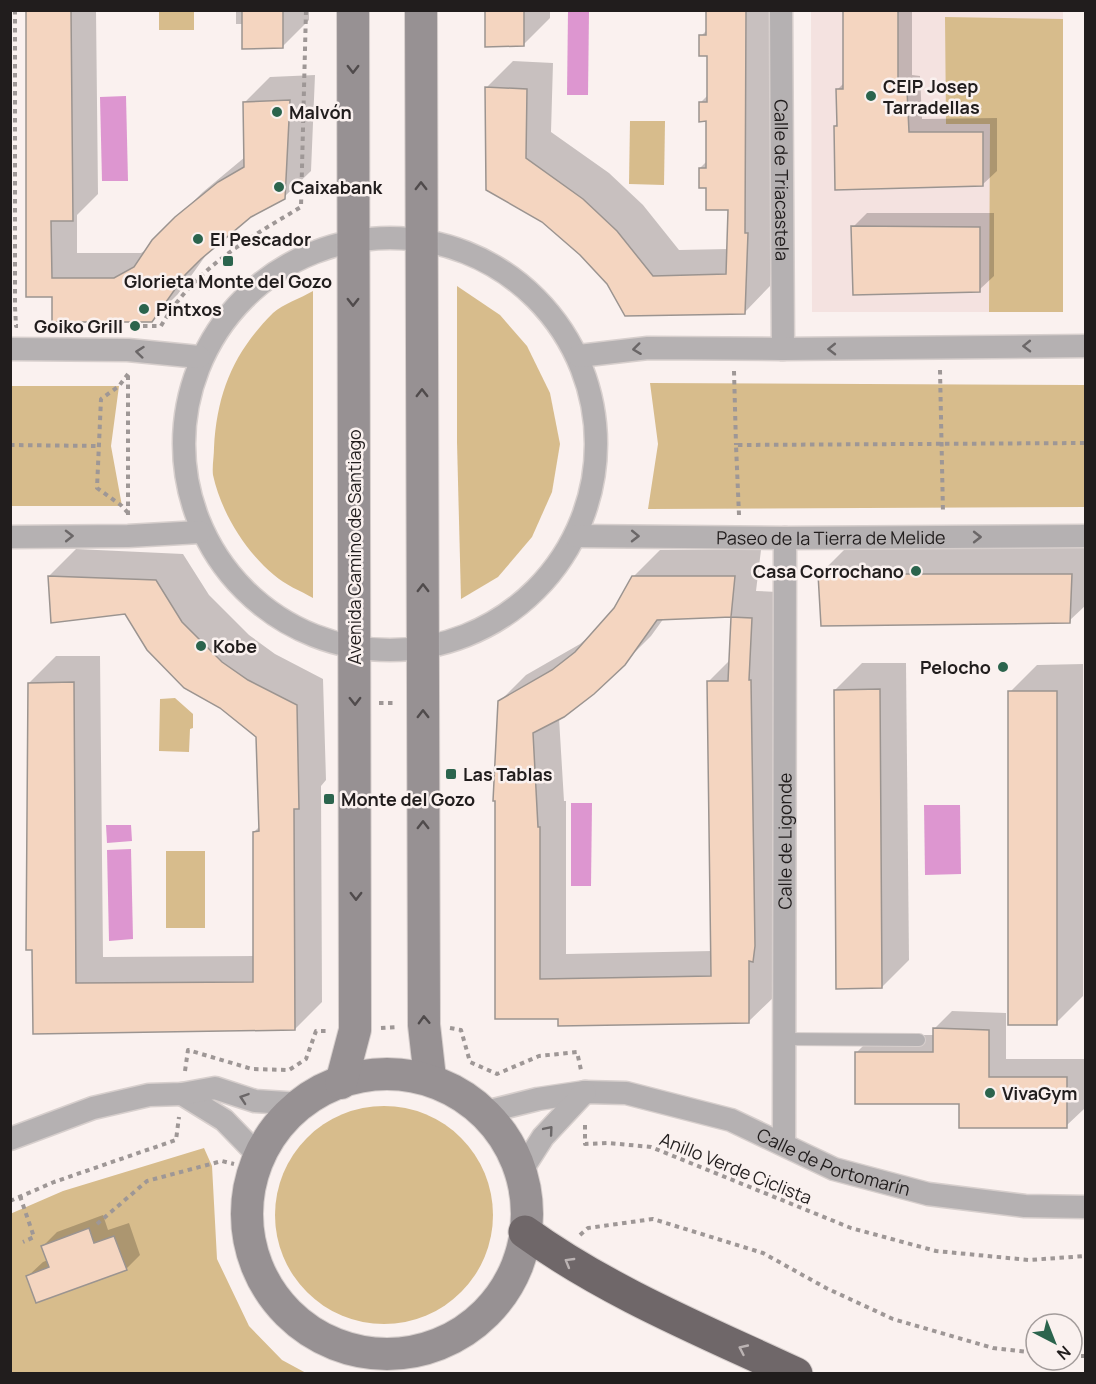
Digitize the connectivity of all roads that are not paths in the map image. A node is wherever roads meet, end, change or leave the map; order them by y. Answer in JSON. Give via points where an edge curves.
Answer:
{"nodes":[{"id":1,"x":353,"y":10,"type":"edge"},
{"id":2,"x":421,"y":10,"type":"edge"},
{"id":3,"x":781,"y":10,"type":"edge"},
{"id":4,"x":352,"y":243,"type":"junction"},
{"id":5,"x":421,"y":244,"type":"junction"},
{"id":6,"x":1086,"y":345,"type":"edge"},
{"id":7,"x":10,"y":349,"type":"edge"},
{"id":8,"x":783,"y":349,"type":"junction"},
{"id":9,"x":579,"y":356,"type":"junction"},
{"id":10,"x":199,"y":357,"type":"junction"},
{"id":11,"x":200,"y":532,"type":"junction"},
{"id":12,"x":576,"y":536,"type":"junction"},
{"id":13,"x":1086,"y":536,"type":"edge"},
{"id":14,"x":10,"y":537,"type":"edge"},
{"id":15,"x":785,"y":538,"type":"junction"},
{"id":16,"x":354,"y":643,"type":"junction"},
{"id":17,"x":423,"y":647,"type":"junction"},
{"id":18,"x":784,"y":1039,"type":"junction"},
{"id":19,"x":919,"y":1040,"type":"dead end"},
{"id":20,"x":430,"y":1078,"type":"junction"},
{"id":21,"x":341,"y":1083,"type":"junction"},
{"id":22,"x":585,"y":1092,"type":"junction"},
{"id":23,"x":182,"y":1094,"type":"junction"},
{"id":24,"x":302,"y":1104,"type":"junction"},
{"id":25,"x":486,"y":1112,"type":"junction"},
{"id":26,"x":10,"y":1140,"type":"edge"},
{"id":27,"x":784,"y":1144,"type":"junction"},
{"id":28,"x":256,"y":1163,"type":"junction"},
{"id":29,"x":520,"y":1173,"type":"junction"},
{"id":30,"x":1086,"y":1207,"type":"edge"},
{"id":31,"x":525,"y":1232,"type":"junction"},
{"id":32,"x":329,"y":1342,"type":"junction"},
{"id":33,"x":441,"y":1343,"type":"junction"},
{"id":34,"x":343,"y":1374,"type":"edge"},
{"id":35,"x":429,"y":1374,"type":"edge"},
{"id":36,"x":796,"y":1374,"type":"edge"}],
"edges":[{"from":1,"to":4,"type":"street","name":"Avenida Camino de Santiago","one_way":true},
{"from":5,"to":2,"type":"street","one_way":true},
{"from":3,"to":8,"type":"street","name":"Calle de Triacastela"},
{"from":4,"to":5,"type":"street"},
{"from":4,"to":10,"type":"street","via":[[314,253],[251,292]]},
{"from":4,"to":16,"type":"street","name":"Avenida Camino de Santiago","one_way":true},
{"from":5,"to":9,"type":"street","via":[[470,255],[514,279],[551,314]]},
{"from":17,"to":5,"type":"street","one_way":true},
{"from":6,"to":8,"type":"street","one_way":true},
{"from":10,"to":7,"type":"street","one_way":true,"via":[[128,350]]},
{"from":8,"to":9,"type":"street","one_way":true,"via":[[648,348]]},
{"from":9,"to":12,"type":"street","via":[[594,400],[598,446],[592,492]]},
{"from":10,"to":11,"type":"street","via":[[182,415],[182,475]]},
{"from":14,"to":11,"type":"street","one_way":true},
{"from":11,"to":16,"type":"street","via":[[226,573],[262,606],[304,630]]},
{"from":12,"to":15,"type":"street","name":"Paseo de la Tierra de Melide","one_way":true},
{"from":12,"to":17,"type":"street","via":[[550,575],[515,608],[473,632]]},
{"from":15,"to":13,"type":"street","name":"Paseo de la Tierra de Melide","one_way":true},
{"from":15,"to":18,"type":"street","name":"Calle de Ligonde"},
{"from":16,"to":17,"type":"street"},
{"from":16,"to":21,"type":"street","name":"Avenida Camino de Santiago","one_way":true,"via":[[355,1030]]},
{"from":20,"to":17,"type":"street","one_way":true,"via":[[424,1025]]},
{"from":18,"to":19,"type":"lane"},
{"from":18,"to":27,"type":"street","name":"Calle de Ligonde"},
{"from":20,"to":21,"type":"street","via":[[385,1073]]},
{"from":20,"to":25,"type":"street","via":[[460,1092]]},
{"from":21,"to":24,"type":"street"},
{"from":22,"to":25,"type":"street","name":"Calle de Portomarín"},
{"from":22,"to":27,"type":"street","name":"Calle de Portomarín","via":[[626,1093],[731,1120]]},
{"from":29,"to":22,"type":"street","one_way":true,"via":[[543,1137]]},
{"from":24,"to":23,"type":"street","one_way":true,"via":[[255,1101],[215,1088]]},
{"from":23,"to":26,"type":"street","via":[[149,1095],[93,1108]]},
{"from":23,"to":28,"type":"street","via":[[224,1120]]},
{"from":24,"to":28,"type":"street","via":[[279,1124]]},
{"from":25,"to":29,"type":"street","via":[[511,1148]]},
{"from":27,"to":30,"type":"street","name":"Calle de Portomarín","via":[[834,1169],[928,1194],[1025,1206]]},
{"from":28,"to":32,"type":"street","via":[[247,1199],[249,1243],[264,1284],[292,1318]]},
{"from":29,"to":31,"type":"street","via":[[525,1189]]},
{"from":31,"to":33,"type":"street","via":[[516,1267],[498,1298],[472,1324]]},
{"from":36,"to":31,"type":"highway","one_way":true,"via":[[623,1294]]},
{"from":32,"to":33,"type":"street","via":[[365,1356],[404,1356]]},
{"from":32,"to":34,"type":"street"},
{"from":33,"to":35,"type":"street"}]}
